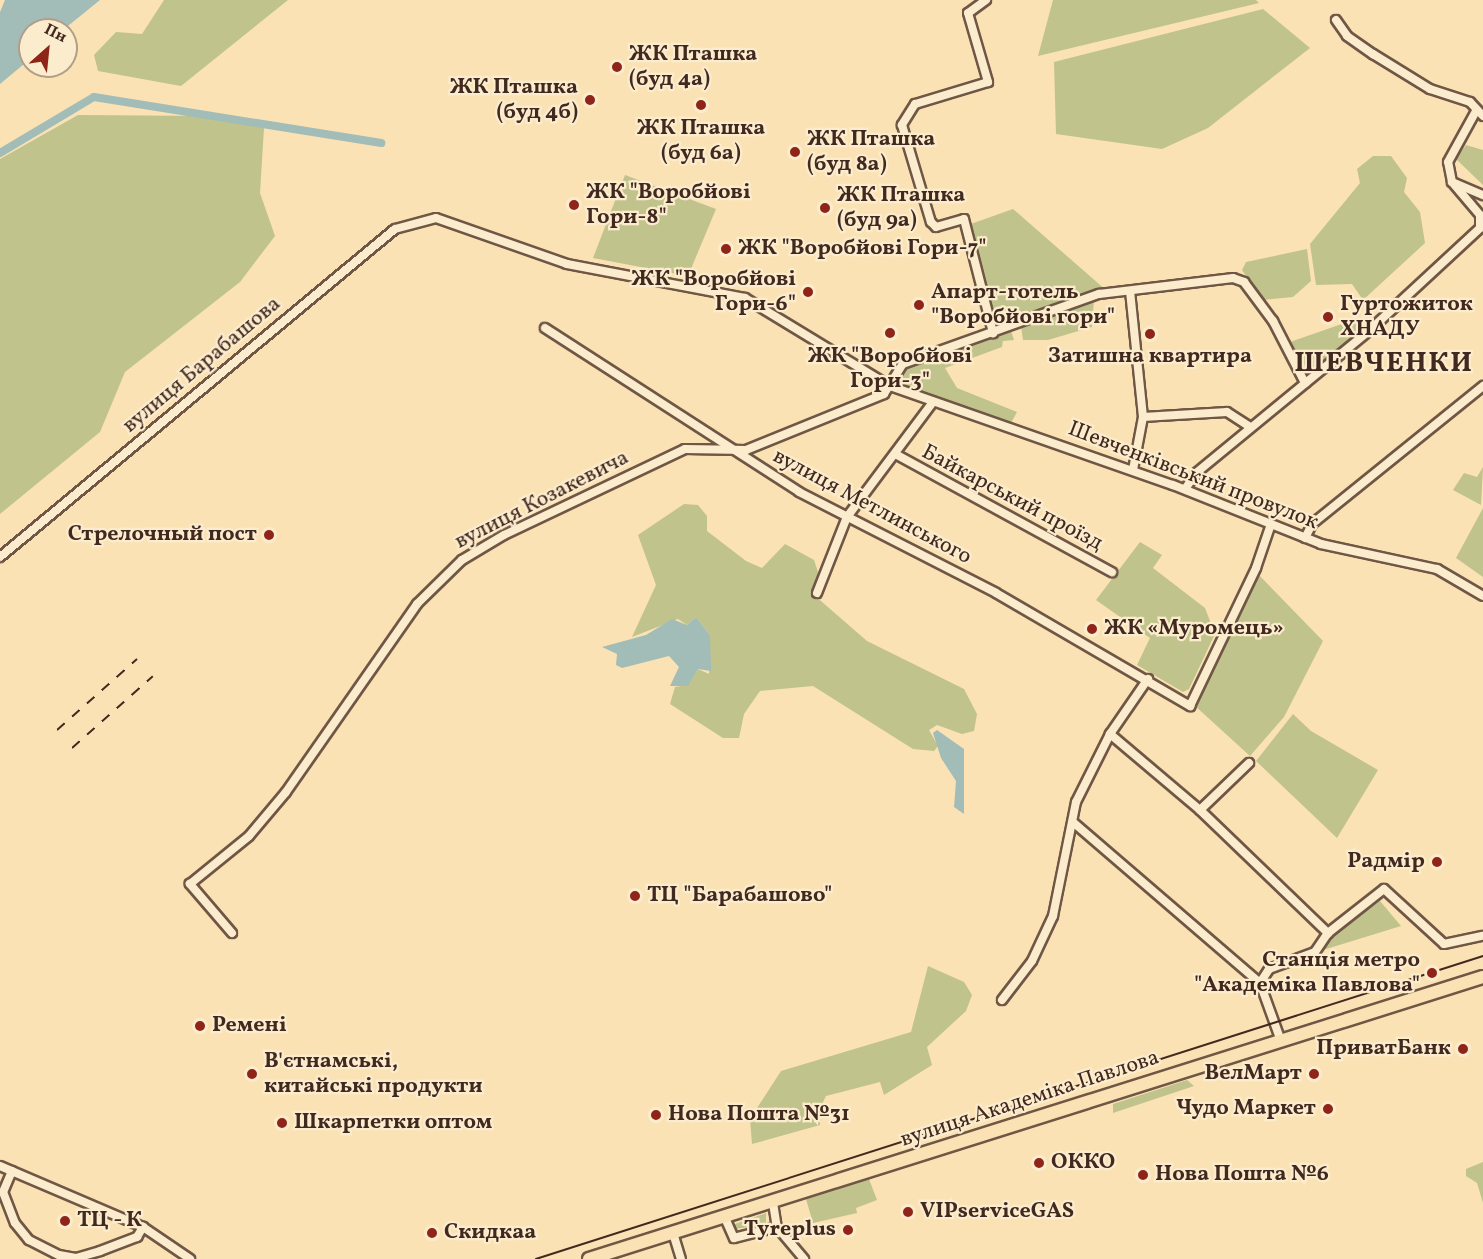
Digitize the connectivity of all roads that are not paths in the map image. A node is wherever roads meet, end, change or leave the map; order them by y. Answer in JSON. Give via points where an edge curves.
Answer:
{"nodes":[{"id":1,"x":986,"y":0,"type":"edge"},
{"id":2,"x":1336,"y":20,"type":"dead end"},
{"id":3,"x":1476,"y":111,"type":"junction"},
{"id":4,"x":1483,"y":116,"type":"edge"},
{"id":5,"x":1452,"y":182,"type":"junction"},
{"id":6,"x":1483,"y":195,"type":"edge"},
{"id":7,"x":436,"y":218,"type":"joint"},
{"id":8,"x":1130,"y":291,"type":"junction"},
{"id":9,"x":545,"y":328,"type":"dead end"},
{"id":10,"x":990,"y":335,"type":"junction"},
{"id":11,"x":1305,"y":383,"type":"junction"},
{"id":12,"x":890,"y":386,"type":"junction"},
{"id":13,"x":1483,"y":386,"type":"edge"},
{"id":14,"x":933,"y":402,"type":"junction"},
{"id":15,"x":1143,"y":417,"type":"junction"},
{"id":16,"x":1250,"y":427,"type":"junction"},
{"id":17,"x":736,"y":452,"type":"junction"},
{"id":18,"x":897,"y":456,"type":"junction"},
{"id":19,"x":1133,"y":470,"type":"junction"},
{"id":20,"x":1185,"y":489,"type":"junction"},
{"id":21,"x":847,"y":517,"type":"junction"},
{"id":22,"x":1270,"y":524,"type":"junction"},
{"id":23,"x":1305,"y":538,"type":"junction"},
{"id":24,"x":0,"y":557,"type":"edge"},
{"id":25,"x":1112,"y":572,"type":"dead end"},
{"id":26,"x":817,"y":593,"type":"dead end"},
{"id":27,"x":1483,"y":596,"type":"edge"},
{"id":28,"x":1148,"y":679,"type":"junction"},
{"id":29,"x":1110,"y":734,"type":"junction"},
{"id":30,"x":1248,"y":764,"type":"dead end"},
{"id":31,"x":1200,"y":810,"type":"junction"},
{"id":32,"x":1074,"y":823,"type":"junction"},
{"id":33,"x":232,"y":933,"type":"dead end"},
{"id":34,"x":1328,"y":933,"type":"junction"},
{"id":35,"x":1483,"y":936,"type":"edge"},
{"id":36,"x":1483,"y":977,"type":"edge"},
{"id":37,"x":1260,"y":983,"type":"junction"},
{"id":38,"x":1002,"y":1000,"type":"dead end"},
{"id":39,"x":1281,"y":1041,"type":"junction"},
{"id":40,"x":0,"y":1166,"type":"edge"},
{"id":41,"x":12,"y":1171,"type":"junction"},
{"id":42,"x":773,"y":1203,"type":"junction"},
{"id":43,"x":725,"y":1218,"type":"junction"},
{"id":44,"x":143,"y":1227,"type":"junction"},
{"id":45,"x":777,"y":1227,"type":"junction"},
{"id":46,"x":673,"y":1233,"type":"junction"},
{"id":47,"x":190,"y":1259,"type":"edge"},
{"id":48,"x":589,"y":1259,"type":"edge"},
{"id":49,"x":681,"y":1259,"type":"edge"},
{"id":50,"x":804,"y":1259,"type":"edge"}],
"edges":[{"from":1,"to":10,"type":"street","via":[[968,13],[988,82],[915,104],[902,125],[931,222],[943,226],[964,219]]},
{"from":2,"to":3,"type":"street","via":[[1347,36],[1373,54],[1430,89],[1470,102]]},
{"from":3,"to":4,"type":"street"},
{"from":3,"to":5,"type":"street","via":[[1473,124],[1451,151]]},
{"from":5,"to":6,"type":"street"},
{"from":5,"to":11,"type":"street","via":[[1480,215],[1480,228]]},
{"from":7,"to":12,"type":"street","name":"Шевченківський провулок","via":[[547,258],[755,302]]},
{"from":7,"to":24,"type":"street","name":"вулиця Барабашова","via":[[395,229]]},
{"from":8,"to":10,"type":"street","via":[[1099,294]]},
{"from":8,"to":11,"type":"street","via":[[1233,278],[1244,282],[1274,321]]},
{"from":8,"to":15,"type":"street"},
{"from":9,"to":17,"type":"street","name":"вулиця Метлинського"},
{"from":10,"to":12,"type":"street","via":[[903,364]]},
{"from":11,"to":16,"type":"street"},
{"from":12,"to":14,"type":"street","name":"Шевченківський провулок"},
{"from":12,"to":17,"type":"street","name":"вулиця Козакевича","via":[[885,394]]},
{"from":13,"to":23,"type":"street","via":[[1312,524]]},
{"from":14,"to":18,"type":"street"},
{"from":14,"to":19,"type":"street","name":"Шевченківський провулок"},
{"from":15,"to":16,"type":"street","via":[[1227,412]]},
{"from":15,"to":19,"type":"street"},
{"from":16,"to":20,"type":"street","via":[[1196,473]]},
{"from":17,"to":21,"type":"street","name":"вулиця Метлинського"},
{"from":17,"to":33,"type":"street","name":"вулиця Козакевича","via":[[685,449],[504,535],[451,569],[417,604],[286,792],[249,836],[190,884]]},
{"from":18,"to":21,"type":"street"},
{"from":18,"to":25,"type":"street","name":"Байкарський проїзд"},
{"from":19,"to":20,"type":"street","name":"Шевченківський провулок"},
{"from":20,"to":22,"type":"street","name":"Шевченківський провулок"},
{"from":21,"to":26,"type":"street"},
{"from":21,"to":28,"type":"street","name":"вулиця Метлинського"},
{"from":22,"to":23,"type":"street","name":"Шевченківський провулок"},
{"from":22,"to":28,"type":"street","name":"вулиця Метлинського","via":[[1256,568],[1190,706]]},
{"from":23,"to":27,"type":"street","name":"Шевченківський провулок","via":[[1437,569]]},
{"from":28,"to":29,"type":"street"},
{"from":29,"to":31,"type":"street"},
{"from":29,"to":32,"type":"street","via":[[1076,802]]},
{"from":30,"to":31,"type":"street"},
{"from":31,"to":34,"type":"street"},
{"from":32,"to":37,"type":"street"},
{"from":32,"to":38,"type":"street","via":[[1044,939]]},
{"from":34,"to":35,"type":"street","via":[[1384,889],[1444,944]]},
{"from":34,"to":37,"type":"street","via":[[1315,952],[1269,969]]},
{"from":36,"to":39,"type":"main road","name":"вулиця Академіка Павлова"},
{"from":37,"to":39,"type":"street"},
{"from":39,"to":42,"type":"main road","name":"вулиця Академіка Павлова"},
{"from":40,"to":41,"type":"street"},
{"from":41,"to":44,"type":"street"},
{"from":41,"to":44,"type":"street","via":[[3,1192],[15,1223],[29,1240],[59,1255],[100,1251],[137,1237]]},
{"from":42,"to":43,"type":"main road","name":"вулиця Академіка Павлова"},
{"from":42,"to":45,"type":"street"},
{"from":43,"to":45,"type":"street","via":[[734,1238]]},
{"from":43,"to":46,"type":"main road","name":"вулиця Академіка Павлова"},
{"from":44,"to":47,"type":"street"},
{"from":45,"to":50,"type":"street"},
{"from":46,"to":48,"type":"main road","name":"вулиця Академіка Павлова"},
{"from":46,"to":49,"type":"street"}]}
